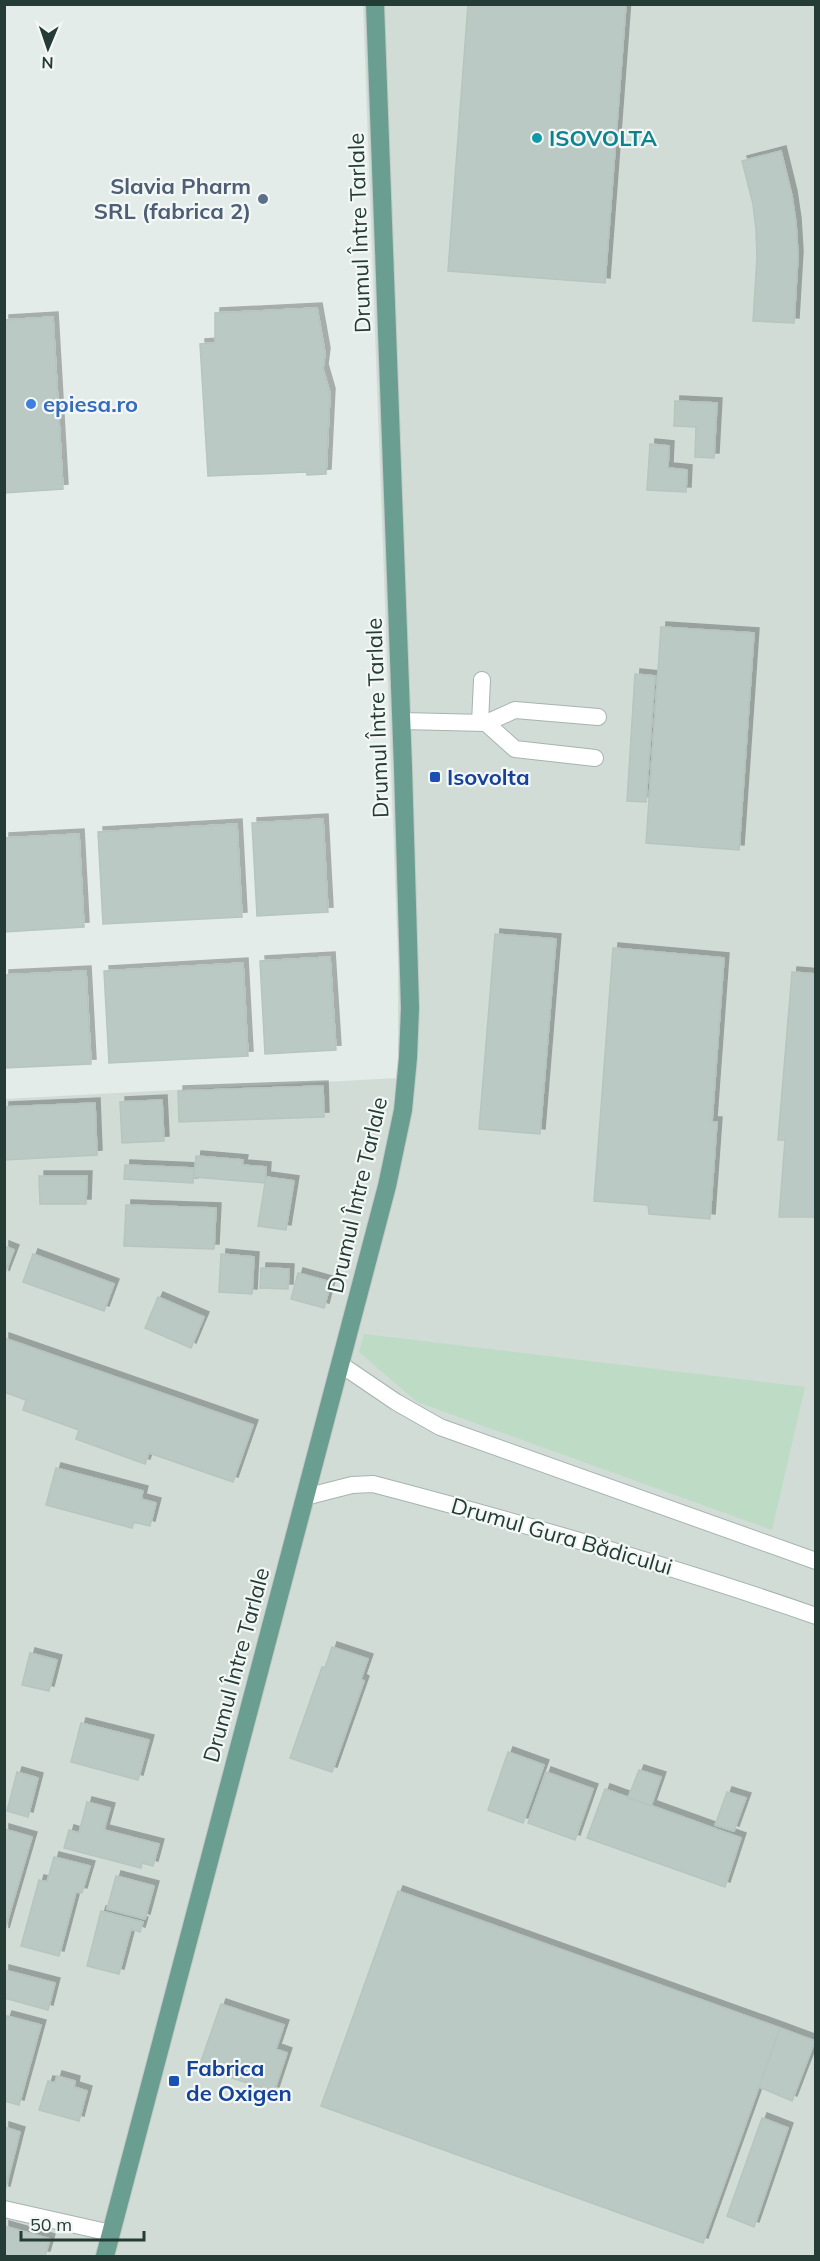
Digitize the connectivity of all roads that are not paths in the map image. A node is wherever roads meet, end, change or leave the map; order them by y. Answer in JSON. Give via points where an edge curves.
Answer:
{"nodes":[{"id":1,"x":375,"y":4,"type":"edge"},
{"id":2,"x":482,"y":680,"type":"dead end"},
{"id":3,"x":598,"y":717,"type":"dead end"},
{"id":4,"x":402,"y":721,"type":"junction"},
{"id":5,"x":483,"y":723,"type":"junction"},
{"id":6,"x":595,"y":758,"type":"dead end"},
{"id":7,"x":340,"y":1364,"type":"junction"},
{"id":8,"x":305,"y":1497,"type":"junction"},
{"id":9,"x":816,"y":1561,"type":"edge"},
{"id":10,"x":816,"y":1616,"type":"edge"},
{"id":11,"x":4,"y":2209,"type":"edge"},
{"id":12,"x":111,"y":2233,"type":"junction"},
{"id":13,"x":105,"y":2256,"type":"edge"}],
"edges":[{"from":1,"to":4,"type":"main road","name":"Drumul Între Tarlale"},
{"from":2,"to":5,"type":"street"},
{"from":3,"to":5,"type":"street","via":[[515,710]]},
{"from":4,"to":5,"type":"street"},
{"from":4,"to":7,"type":"main road","name":"Drumul Între Tarlale","via":[[410,1008],[406,1079],[397,1146]]},
{"from":5,"to":6,"type":"street","via":[[515,749]]},
{"from":7,"to":8,"type":"main road","name":"Drumul Între Tarlale"},
{"from":7,"to":9,"type":"street","via":[[440,1427]]},
{"from":8,"to":10,"type":"street","name":"Drumul Gura Bădicului","via":[[373,1484],[533,1526],[710,1579]]},
{"from":8,"to":12,"type":"main road","name":"Drumul Între Tarlale"},
{"from":11,"to":12,"type":"street"},
{"from":12,"to":13,"type":"main road","name":"Drumul Între Tarlale"}]}
